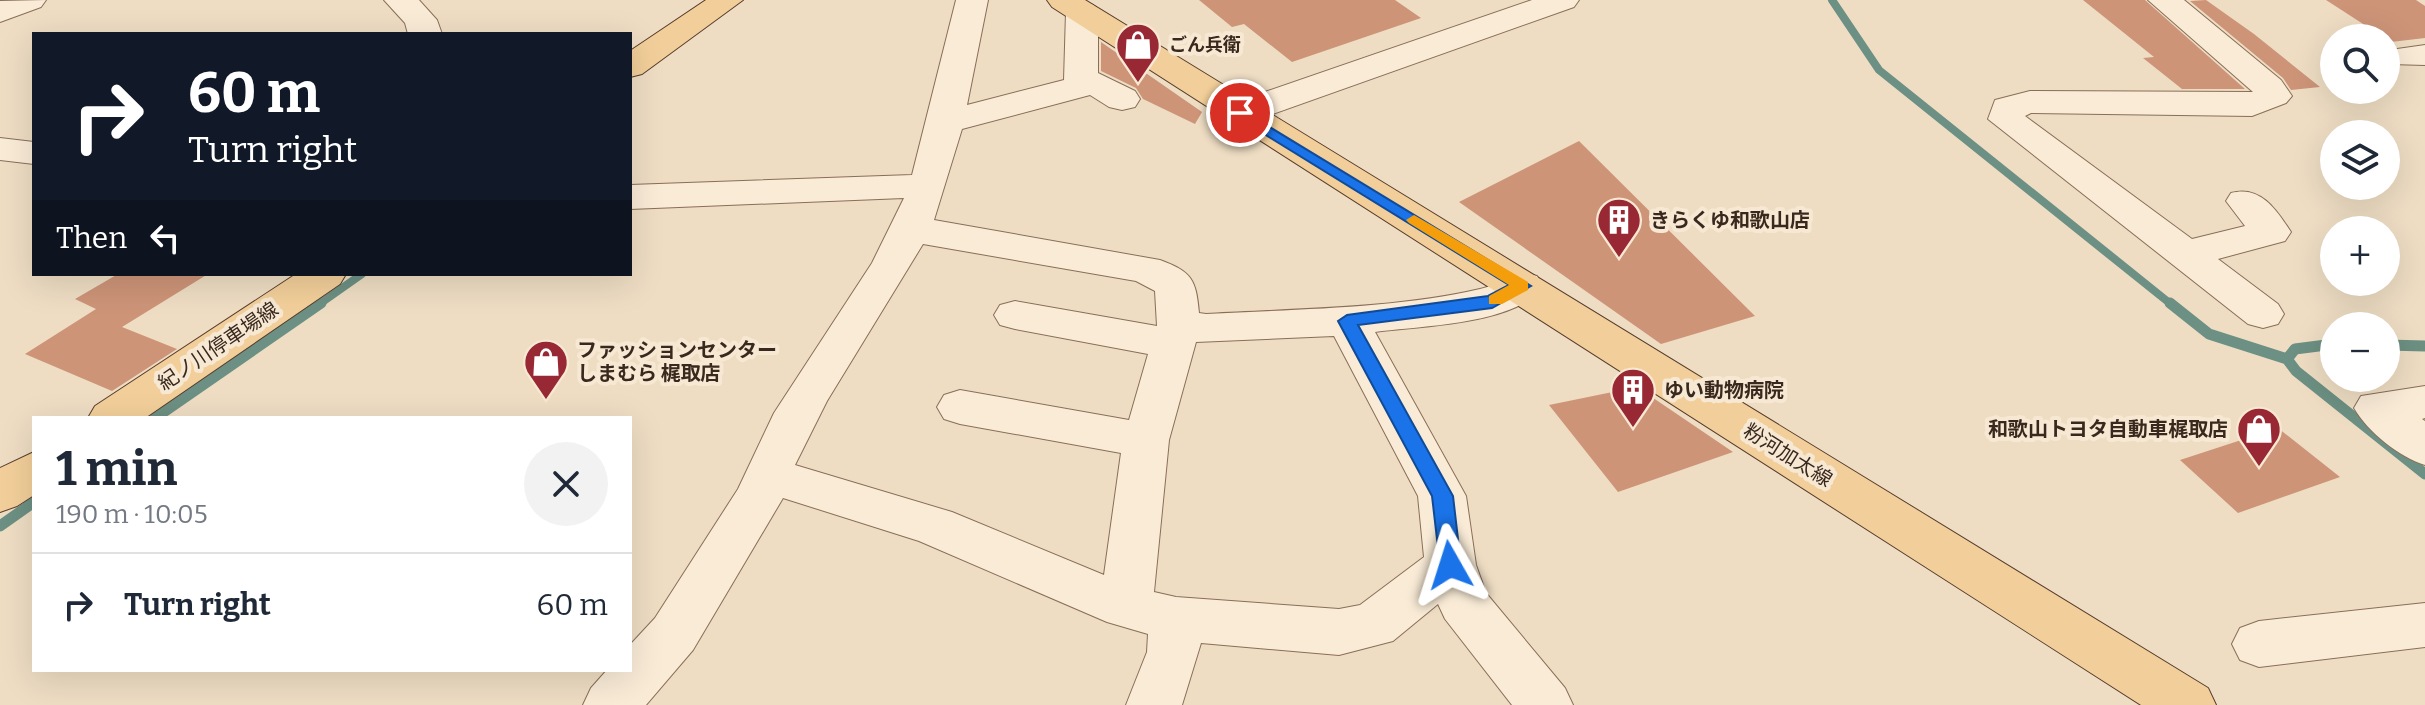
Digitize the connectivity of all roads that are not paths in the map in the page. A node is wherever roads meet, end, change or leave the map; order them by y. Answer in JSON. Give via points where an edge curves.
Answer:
{"nodes":[{"id":1,"x":30,"y":0,"type":"edge"},
{"id":2,"x":400,"y":0,"type":"edge"},
{"id":3,"x":727,"y":0,"type":"edge"},
{"id":4,"x":972,"y":0,"type":"edge"},
{"id":5,"x":1455,"y":0,"type":"edge"},
{"id":6,"x":1563,"y":0,"type":"edge"},
{"id":7,"x":2164,"y":0,"type":"edge"},
{"id":8,"x":1072,"y":6,"type":"edge"},
{"id":9,"x":0,"y":12,"type":"edge"},
{"id":10,"x":424,"y":32,"type":"edge"},
{"id":11,"x":1459,"y":36,"type":"junction"},
{"id":12,"x":632,"y":66,"type":"edge"},
{"id":13,"x":1081,"y":86,"type":"junction"},
{"id":14,"x":1122,"y":99,"type":"dead end"},
{"id":15,"x":1240,"y":113,"type":"junction"},
{"id":16,"x":944,"y":118,"type":"junction"},
{"id":17,"x":0,"y":149,"type":"edge"},
{"id":18,"x":32,"y":153,"type":"edge"},
{"id":19,"x":926,"y":186,"type":"junction"},
{"id":20,"x":632,"y":197,"type":"edge"},
{"id":21,"x":2245,"y":201,"type":"dead end"},
{"id":22,"x":910,"y":229,"type":"junction"},
{"id":23,"x":2185,"y":254,"type":"junction"},
{"id":24,"x":322,"y":276,"type":"edge"},
{"id":25,"x":1522,"y":286,"type":"junction"},
{"id":26,"x":2263,"y":314,"type":"dead end"},
{"id":27,"x":1015,"y":315,"type":"dead end"},
{"id":28,"x":1347,"y":321,"type":"junction"},
{"id":29,"x":1176,"y":334,"type":"junction"},
{"id":30,"x":2425,"y":402,"type":"edge"},
{"id":31,"x":960,"y":407,"type":"dead end"},
{"id":32,"x":114,"y":416,"type":"edge"},
{"id":33,"x":1146,"y":440,"type":"junction"},
{"id":34,"x":2425,"y":447,"type":"edge"},
{"id":35,"x":32,"y":471,"type":"edge"},
{"id":36,"x":766,"y":475,"type":"junction"},
{"id":37,"x":0,"y":493,"type":"edge"},
{"id":38,"x":1450,"y":565,"type":"junction"},
{"id":39,"x":1151,"y":613,"type":"junction"},
{"id":40,"x":2425,"y":625,"type":"edge"},
{"id":41,"x":2259,"y":644,"type":"dead end"},
{"id":42,"x":611,"y":705,"type":"edge"},
{"id":43,"x":1154,"y":705,"type":"edge"},
{"id":44,"x":1545,"y":705,"type":"edge"},
{"id":45,"x":2188,"y":705,"type":"edge"}],
"edges":[{"from":1,"to":9,"type":"street"},
{"from":2,"to":10,"type":"street","via":[[421,20]]},
{"from":3,"to":12,"type":"main road"},
{"from":4,"to":16,"type":"street"},
{"from":5,"to":11,"type":"street","via":[[1452,26]]},
{"from":6,"to":11,"type":"street"},
{"from":7,"to":23,"type":"street","via":[[2274,96],[2252,105],[2030,102],[2008,108],[2006,119]]},
{"from":8,"to":13,"type":"street"},
{"from":8,"to":15,"type":"main road","name":"粉河加太線"},
{"from":11,"to":15,"type":"street"},
{"from":13,"to":14,"type":"street","via":[[1096,83]]},
{"from":13,"to":16,"type":"street"},
{"from":15,"to":25,"type":"main road","name":"粉河加太線"},
{"from":16,"to":19,"type":"street"},
{"from":17,"to":18,"type":"street"},
{"from":19,"to":20,"type":"street"},
{"from":19,"to":22,"type":"street"},
{"from":21,"to":23,"type":"street","via":[[2271,232]]},
{"from":22,"to":29,"type":"street","via":[[1145,269],[1176,287]]},
{"from":22,"to":36,"type":"street"},
{"from":23,"to":26,"type":"street"},
{"from":24,"to":32,"type":"main road","name":"紀ノ川停車場線"},
{"from":25,"to":28,"type":"street","via":[[1492,302]]},
{"from":25,"to":45,"type":"main road","name":"粉河加太線"},
{"from":27,"to":29,"type":"street"},
{"from":28,"to":29,"type":"street"},
{"from":28,"to":38,"type":"street","via":[[1442,496]]},
{"from":29,"to":33,"type":"street"},
{"from":30,"to":34,"type":"street","via":[[2377,408]]},
{"from":31,"to":33,"type":"street"},
{"from":33,"to":39,"type":"street"},
{"from":35,"to":37,"type":"main road"},
{"from":36,"to":39,"type":"street","via":[[934,526]]},
{"from":36,"to":42,"type":"street","via":[[760,495],[674,634]]},
{"from":38,"to":39,"type":"street","via":[[1374,625],[1339,632]]},
{"from":38,"to":44,"type":"street","via":[[1464,604]]},
{"from":39,"to":43,"type":"street","via":[[1174,652]]},
{"from":40,"to":41,"type":"street"}]}
